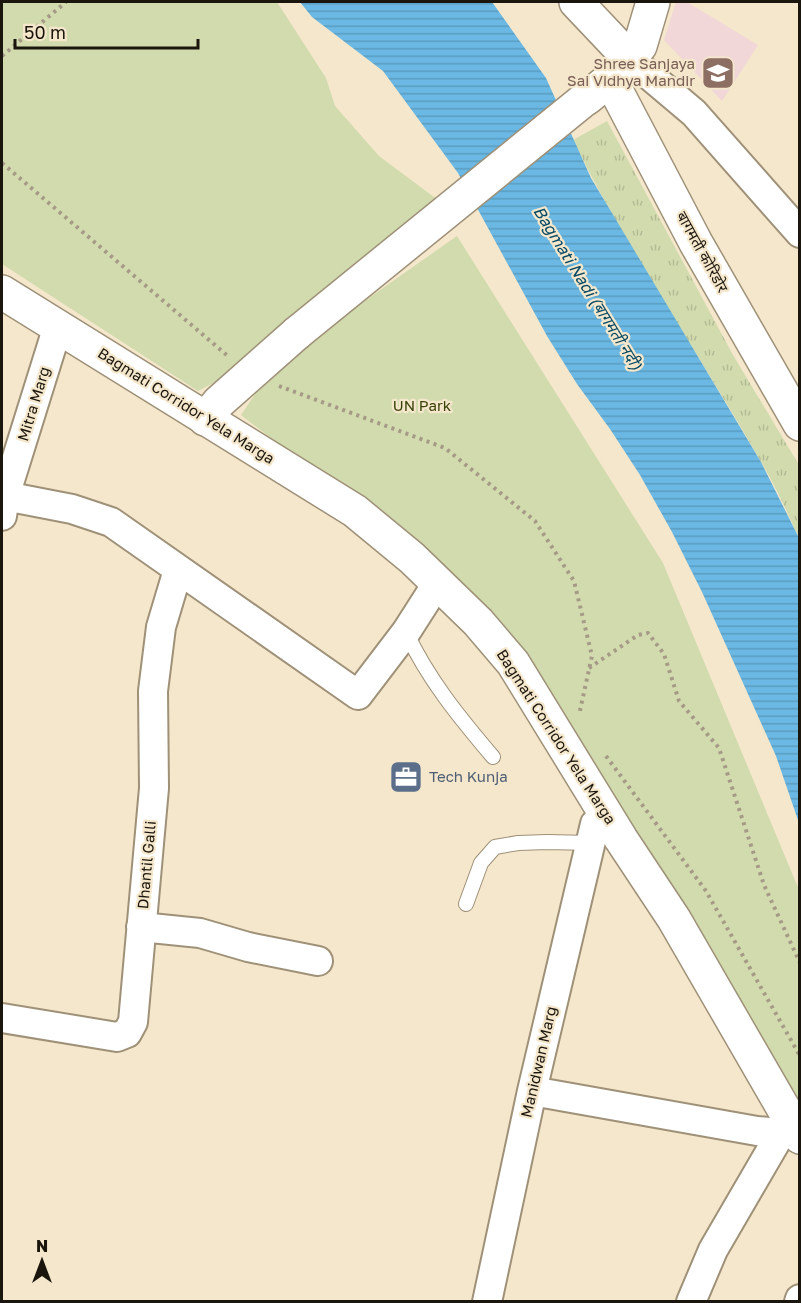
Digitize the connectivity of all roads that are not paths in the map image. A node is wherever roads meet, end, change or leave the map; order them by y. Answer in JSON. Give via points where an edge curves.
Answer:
{"nodes":[{"id":1,"x":576,"y":2,"type":"edge"},
{"id":2,"x":653,"y":2,"type":"edge"},
{"id":3,"x":620,"y":69,"type":"junction"},
{"id":4,"x":800,"y":232,"type":"edge"},
{"id":5,"x":2,"y":292,"type":"edge"},
{"id":6,"x":58,"y":326,"type":"junction"},
{"id":7,"x":205,"y":419,"type":"junction"},
{"id":8,"x":800,"y":424,"type":"edge"},
{"id":9,"x":3,"y":506,"type":"edge"},
{"id":10,"x":178,"y":570,"type":"junction"},
{"id":11,"x":438,"y":582,"type":"junction"},
{"id":12,"x":406,"y":632,"type":"junction"},
{"id":13,"x":493,"y":757,"type":"dead end"},
{"id":14,"x":593,"y":834,"type":"joint"},
{"id":15,"x":466,"y":904,"type":"dead end"},
{"id":16,"x":141,"y":927,"type":"junction"},
{"id":17,"x":318,"y":961,"type":"dead end"},
{"id":18,"x":2,"y":1018,"type":"edge"},
{"id":19,"x":532,"y":1091,"type":"junction"},
{"id":20,"x":791,"y":1131,"type":"edge"},
{"id":21,"x":487,"y":1302,"type":"edge"},
{"id":22,"x":691,"y":1302,"type":"edge"}],
"edges":[{"from":1,"to":3,"type":"main road","name":"बागमती कोरिडोर"},
{"from":2,"to":3,"type":"main road","via":[[640,46]]},
{"from":3,"to":4,"type":"street","via":[[694,113]]},
{"from":3,"to":7,"type":"main road","via":[[297,333]]},
{"from":3,"to":8,"type":"main road","name":"बागमती कोरिडोर","via":[[691,233]]},
{"from":5,"to":6,"type":"main road","name":"Bagmati Corridor Yela Marga"},
{"from":6,"to":7,"type":"main road","name":"Bagmati Corridor Yela Marga"},
{"from":6,"to":9,"type":"street","name":"Mitra Marg"},
{"from":7,"to":11,"type":"main road","name":"Bagmati Corridor Yela Marga","via":[[355,511]]},
{"from":9,"to":10,"type":"street","via":[[72,509],[111,522]]},
{"from":10,"to":12,"type":"street","via":[[358,695]]},
{"from":10,"to":16,"type":"street","name":"Dhantil Galli","via":[[161,627],[153,692],[154,788]]},
{"from":11,"to":12,"type":"street"},
{"from":11,"to":20,"type":"main road","name":"Bagmati Corridor Yela Marga","via":[[513,663],[674,919]]},
{"from":12,"to":13,"type":"lane","via":[[419,661]]},
{"from":14,"to":15,"type":"lane","via":[[495,847],[481,863]]},
{"from":14,"to":19,"type":"street","name":"Manidwan Marg"},
{"from":16,"to":17,"type":"street","via":[[200,933]]},
{"from":16,"to":18,"type":"street","name":"Dhantil Galli","via":[[133,1022],[128,1033],[117,1037]]},
{"from":19,"to":20,"type":"street","via":[[757,1131]]},
{"from":19,"to":21,"type":"street","name":"Manidwan Marg"},
{"from":20,"to":22,"type":"street","via":[[713,1250]]}]}
